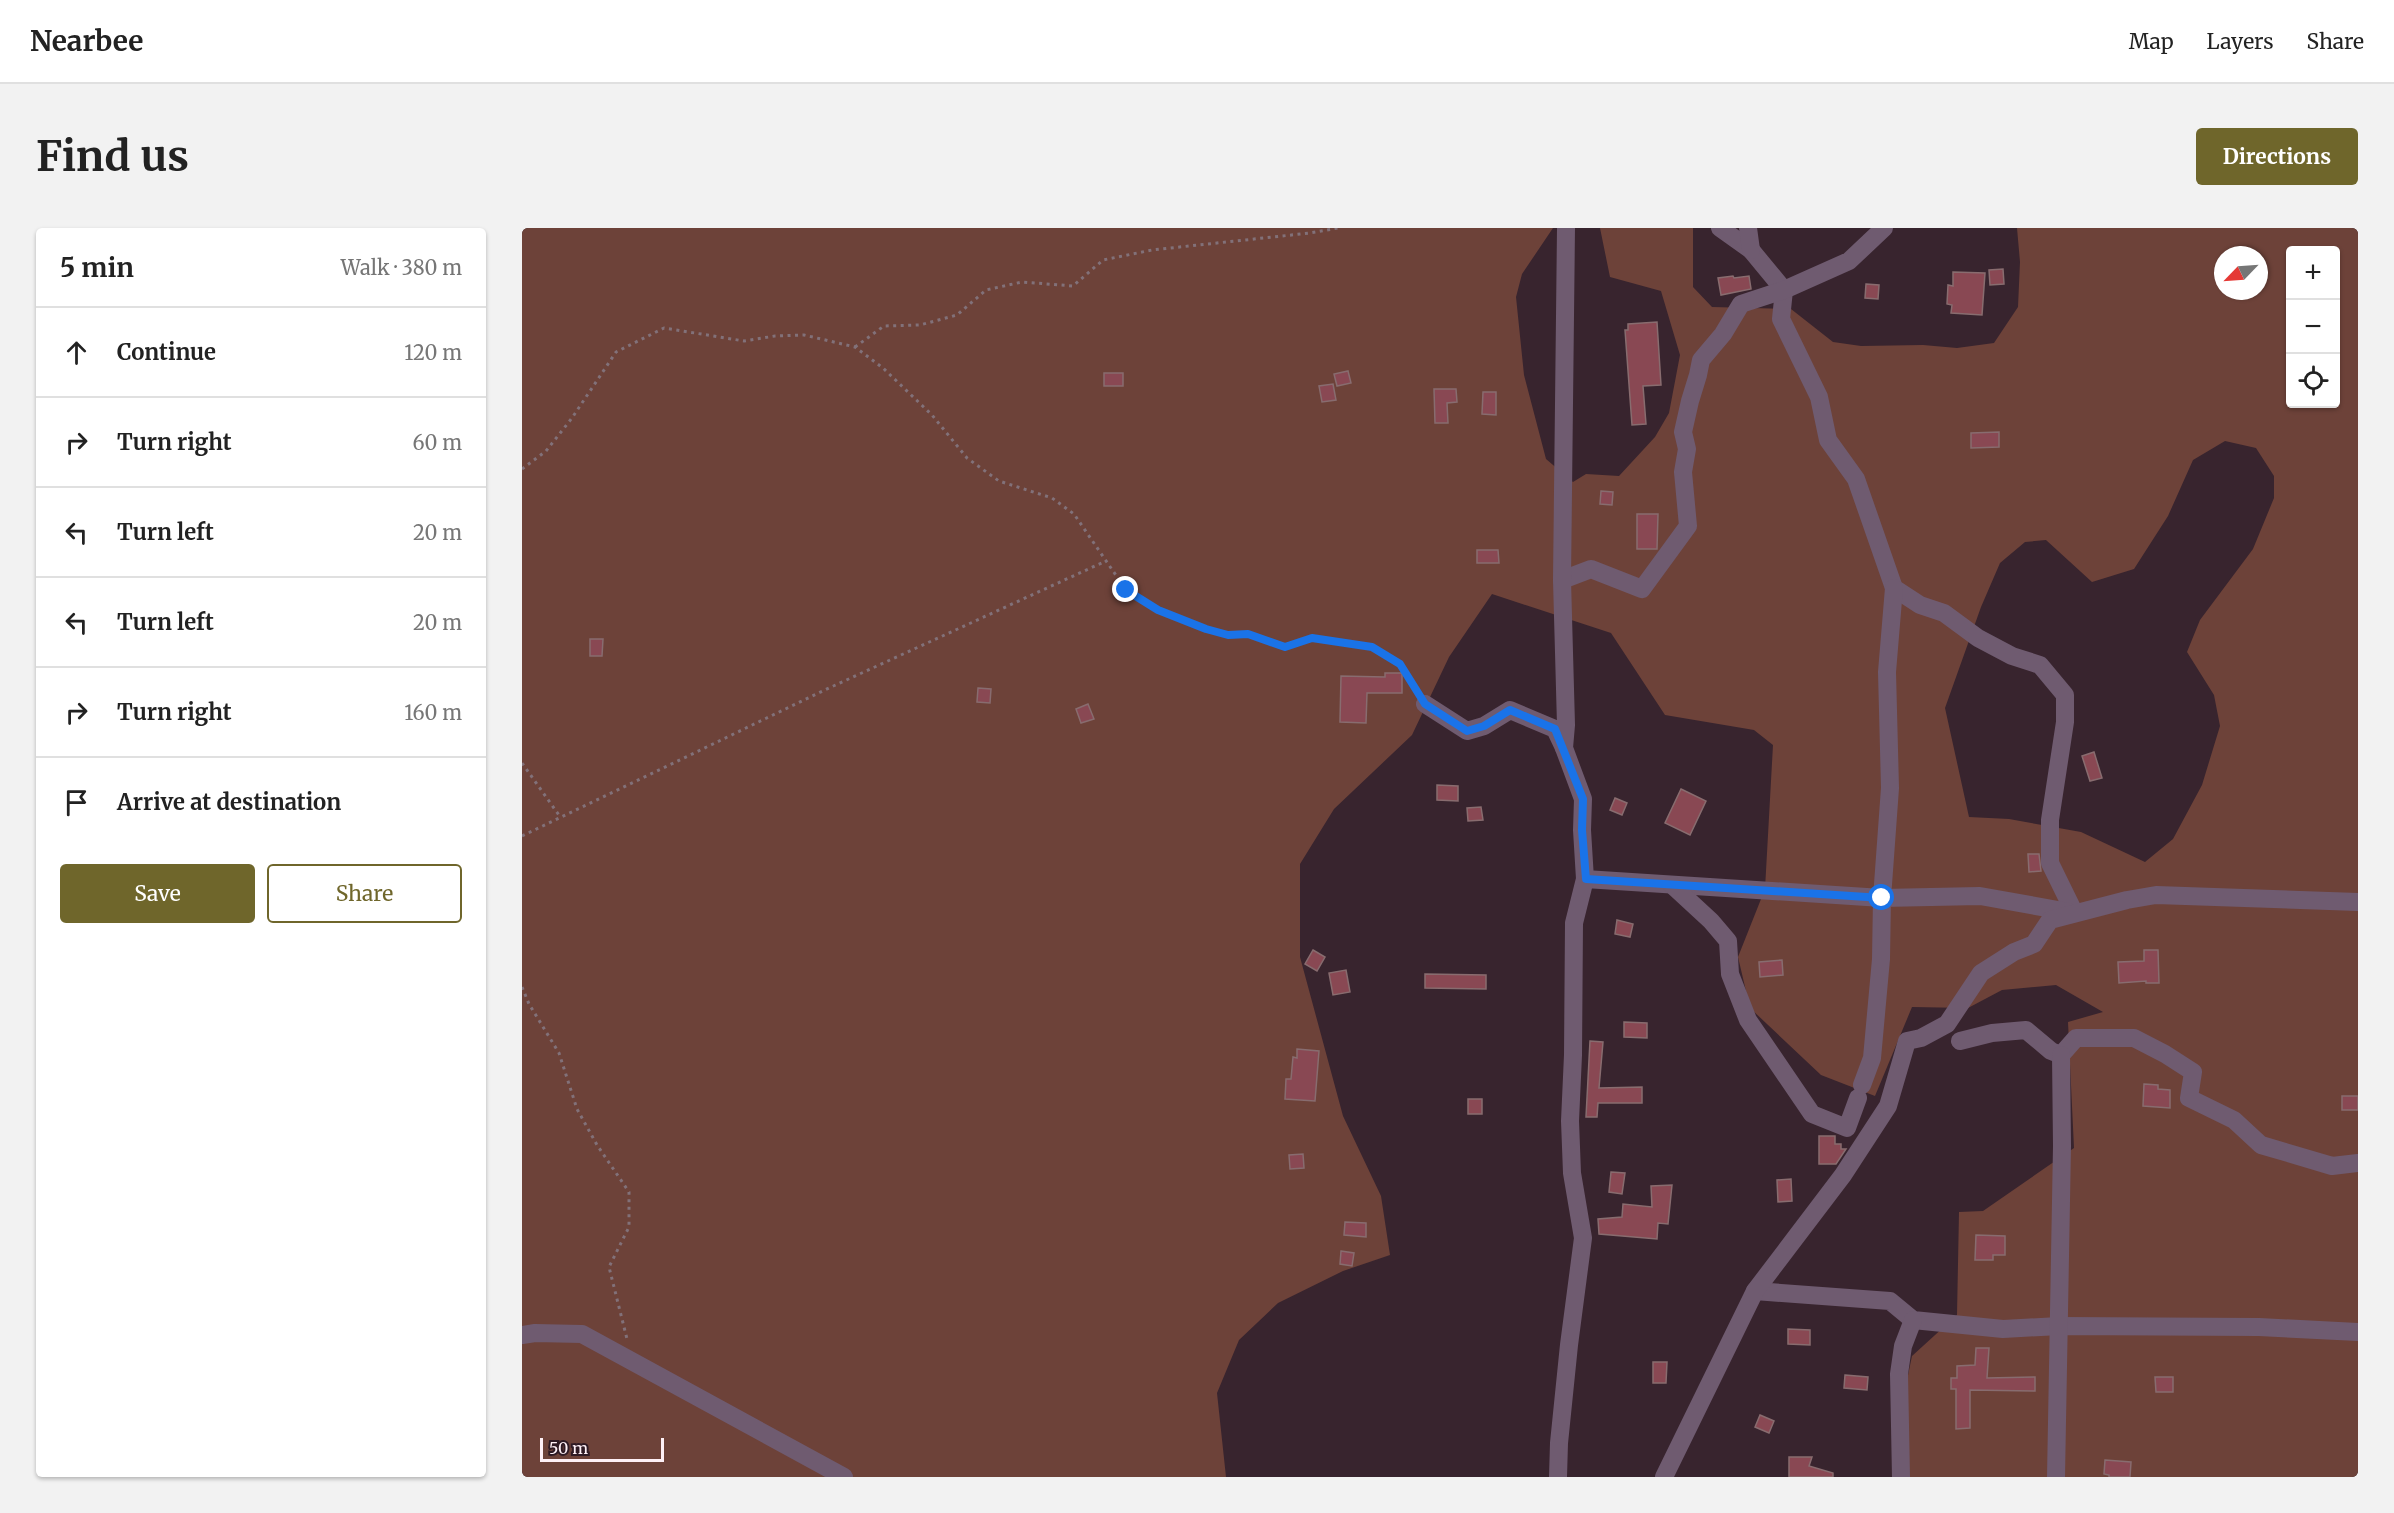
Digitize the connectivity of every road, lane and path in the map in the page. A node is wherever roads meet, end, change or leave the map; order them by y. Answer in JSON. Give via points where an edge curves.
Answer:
{"nodes":[{"id":1,"x":1338,"y":228,"type":"edge"},
{"id":2,"x":1566,"y":228,"type":"edge"},
{"id":3,"x":1720,"y":228,"type":"edge"},
{"id":4,"x":1748,"y":228,"type":"edge"},
{"id":5,"x":1884,"y":228,"type":"edge"},
{"id":6,"x":1751,"y":250,"type":"junction"},
{"id":7,"x":1784,"y":290,"type":"junction"},
{"id":8,"x":855,"y":347,"type":"junction"},
{"id":9,"x":522,"y":468,"type":"edge"},
{"id":10,"x":1106,"y":561,"type":"junction"},
{"id":11,"x":1562,"y":580,"type":"junction"},
{"id":12,"x":1894,"y":588,"type":"junction"},
{"id":13,"x":1425,"y":704,"type":"joint"},
{"id":14,"x":1564,"y":748,"type":"junction"},
{"id":15,"x":522,"y":763,"type":"edge"},
{"id":16,"x":561,"y":818,"type":"junction"},
{"id":17,"x":522,"y":836,"type":"edge"},
{"id":18,"x":1586,"y":879,"type":"junction"},
{"id":19,"x":1671,"y":885,"type":"junction"},
{"id":20,"x":1882,"y":898,"type":"junction"},
{"id":21,"x":2358,"y":902,"type":"edge"},
{"id":22,"x":2074,"y":912,"type":"junction"},
{"id":23,"x":522,"y":987,"type":"edge"},
{"id":24,"x":1960,"y":1041,"type":"dead end"},
{"id":25,"x":2061,"y":1055,"type":"junction"},
{"id":26,"x":2358,"y":1163,"type":"edge"},
{"id":27,"x":1755,"y":1291,"type":"junction"},
{"id":28,"x":1914,"y":1320,"type":"junction"},
{"id":29,"x":2059,"y":1326,"type":"junction"},
{"id":30,"x":2358,"y":1332,"type":"edge"},
{"id":31,"x":522,"y":1335,"type":"edge"},
{"id":32,"x":633,"y":1361,"type":"junction"},
{"id":33,"x":844,"y":1477,"type":"edge"},
{"id":34,"x":1558,"y":1477,"type":"edge"},
{"id":35,"x":1664,"y":1477,"type":"edge"},
{"id":36,"x":1901,"y":1477,"type":"edge"},
{"id":37,"x":2056,"y":1477,"type":"edge"}],
"edges":[{"from":1,"to":8,"type":"path","via":[[1152,250],[1103,260],[1073,286],[1022,282],[986,290],[957,315],[920,325],[884,326]]},
{"from":2,"to":11,"type":"street"},
{"from":3,"to":6,"type":"street"},
{"from":4,"to":6,"type":"street"},
{"from":5,"to":7,"type":"street","via":[[1848,261]]},
{"from":6,"to":7,"type":"street"},
{"from":7,"to":11,"type":"street","via":[[1741,304],[1701,360],[1683,432],[1687,449],[1683,472],[1688,526],[1642,588],[1590,568]]},
{"from":7,"to":12,"type":"street","via":[[1781,319],[1819,397],[1828,440],[1856,479]]},
{"from":8,"to":9,"type":"path","via":[[804,335],[744,341],[664,328],[616,352],[546,452]]},
{"from":8,"to":10,"type":"path","via":[[932,415],[967,458],[999,481],[1052,498],[1074,514]]},
{"from":10,"to":13,"type":"path","via":[[1126,590],[1158,610],[1206,629],[1228,635],[1248,634],[1285,647],[1312,638],[1372,647],[1400,664]]},
{"from":10,"to":16,"type":"path","via":[[829,688]]},
{"from":11,"to":14,"type":"street"},
{"from":12,"to":20,"type":"street","via":[[1887,672],[1890,788]]},
{"from":12,"to":22,"type":"street","via":[[1920,605],[1944,613],[1978,638],[2040,666],[2065,695],[2065,722],[2050,820],[2050,863]]},
{"from":13,"to":14,"type":"street","via":[[1467,731],[1510,710],[1555,729]]},
{"from":14,"to":18,"type":"street","via":[[1583,799]]},
{"from":15,"to":16,"type":"path"},
{"from":16,"to":17,"type":"path"},
{"from":18,"to":19,"type":"street"},
{"from":18,"to":34,"type":"street","via":[[1574,923],[1570,1121],[1572,1173],[1583,1238]]},
{"from":19,"to":20,"type":"street"},
{"from":19,"to":20,"type":"street","via":[[1728,941],[1730,974],[1748,1020],[1812,1114],[1847,1128],[1872,1058]]},
{"from":20,"to":22,"type":"street","via":[[1980,896]]},
{"from":21,"to":22,"type":"street","via":[[2156,896]]},
{"from":22,"to":27,"type":"street","via":[[2050,920],[2034,944],[1981,973],[1947,1024],[1907,1041],[1887,1106],[1843,1175]]},
{"from":23,"to":32,"type":"path","via":[[559,1053],[577,1109],[629,1192],[629,1227],[609,1268]]},
{"from":24,"to":25,"type":"street","via":[[2026,1030]]},
{"from":25,"to":26,"type":"street","via":[[2076,1038],[2134,1038],[2193,1072],[2188,1098],[2234,1120],[2262,1145],[2332,1166]]},
{"from":25,"to":29,"type":"street"},
{"from":27,"to":28,"type":"street","via":[[1890,1301]]},
{"from":27,"to":35,"type":"street"},
{"from":28,"to":29,"type":"street","via":[[2003,1329]]},
{"from":28,"to":36,"type":"street","via":[[1903,1346],[1899,1374]]},
{"from":29,"to":30,"type":"street","via":[[2259,1327]]},
{"from":29,"to":37,"type":"street"},
{"from":31,"to":32,"type":"street","via":[[582,1334]]},
{"from":32,"to":33,"type":"street"}]}
